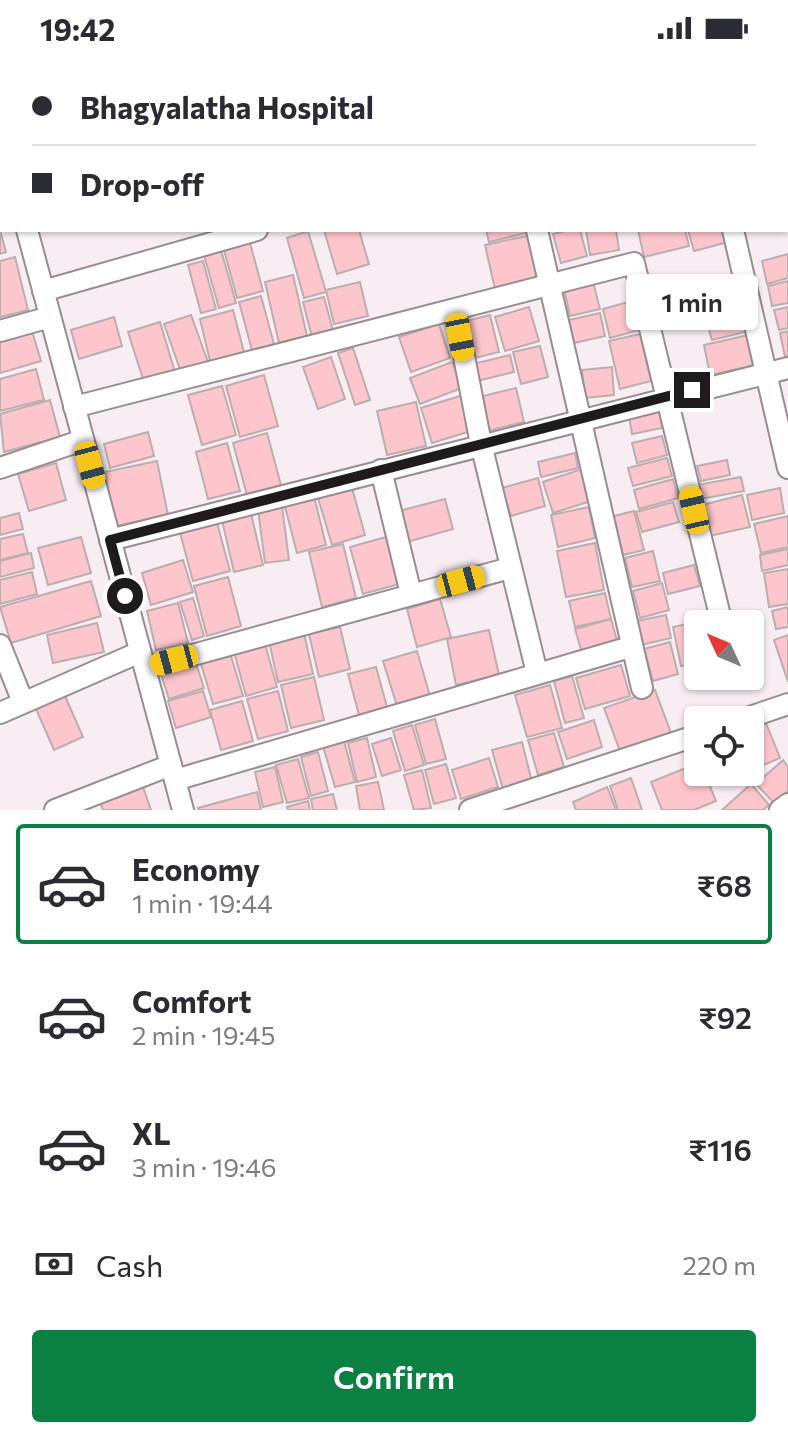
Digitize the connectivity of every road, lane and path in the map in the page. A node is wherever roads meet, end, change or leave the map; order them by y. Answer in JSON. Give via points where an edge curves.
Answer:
{"nodes":[{"id":1,"x":28,"y":232,"type":"edge"},
{"id":2,"x":250,"y":232,"type":"edge"},
{"id":3,"x":537,"y":232,"type":"edge"},
{"id":4,"x":733,"y":232,"type":"edge"},
{"id":5,"x":549,"y":287,"type":"junction"},
{"id":6,"x":43,"y":291,"type":"junction"},
{"id":7,"x":455,"y":310,"type":"junction"},
{"id":8,"x":50,"y":317,"type":"junction"},
{"id":9,"x":0,"y":331,"type":"edge"},
{"id":10,"x":788,"y":368,"type":"edge"},
{"id":11,"x":766,"y":373,"type":"junction"},
{"id":12,"x":667,"y":396,"type":"junction"},
{"id":13,"x":74,"y":407,"type":"junction"},
{"id":14,"x":578,"y":419,"type":"junction"},
{"id":15,"x":83,"y":440,"type":"junction"},
{"id":16,"x":481,"y":444,"type":"junction"},
{"id":17,"x":0,"y":468,"type":"edge"},
{"id":18,"x":788,"y":468,"type":"edge"},
{"id":19,"x":381,"y":470,"type":"junction"},
{"id":20,"x":110,"y":540,"type":"junction"},
{"id":21,"x":510,"y":568,"type":"junction"},
{"id":22,"x":411,"y":594,"type":"junction"},
{"id":23,"x":719,"y":610,"type":"edge"},
{"id":24,"x":0,"y":645,"type":"edge"},
{"id":25,"x":630,"y":647,"type":"junction"},
{"id":26,"x":143,"y":660,"type":"junction"},
{"id":27,"x":537,"y":673,"type":"junction"},
{"id":28,"x":642,"y":688,"type":"dead end"},
{"id":29,"x":23,"y":702,"type":"junction"},
{"id":30,"x":788,"y":704,"type":"edge"},
{"id":31,"x":764,"y":712,"type":"edge"},
{"id":32,"x":0,"y":713,"type":"edge"},
{"id":33,"x":684,"y":740,"type":"edge"},
{"id":34,"x":173,"y":772,"type":"junction"},
{"id":35,"x":788,"y":804,"type":"edge"},
{"id":36,"x":55,"y":810,"type":"edge"},
{"id":37,"x":183,"y":810,"type":"edge"},
{"id":38,"x":470,"y":810,"type":"edge"},
{"id":39,"x":780,"y":810,"type":"edge"}],
"edges":[{"from":1,"to":6,"type":"street"},
{"from":2,"to":6,"type":"street"},
{"from":3,"to":5,"type":"street"},
{"from":4,"to":11,"type":"street"},
{"from":5,"to":7,"type":"street"},
{"from":5,"to":12,"type":"street","via":[[634,263]]},
{"from":5,"to":14,"type":"street"},
{"from":6,"to":8,"type":"street"},
{"from":7,"to":13,"type":"street"},
{"from":7,"to":16,"type":"street"},
{"from":8,"to":9,"type":"street"},
{"from":8,"to":13,"type":"street"},
{"from":10,"to":11,"type":"street"},
{"from":11,"to":12,"type":"street"},
{"from":11,"to":18,"type":"street"},
{"from":12,"to":14,"type":"street"},
{"from":12,"to":23,"type":"street"},
{"from":13,"to":15,"type":"street"},
{"from":14,"to":16,"type":"street"},
{"from":14,"to":25,"type":"street"},
{"from":15,"to":17,"type":"street"},
{"from":15,"to":20,"type":"street"},
{"from":16,"to":19,"type":"street"},
{"from":16,"to":21,"type":"street"},
{"from":19,"to":20,"type":"street"},
{"from":19,"to":22,"type":"street"},
{"from":20,"to":26,"type":"street"},
{"from":21,"to":22,"type":"street"},
{"from":21,"to":27,"type":"street"},
{"from":22,"to":26,"type":"street"},
{"from":24,"to":29,"type":"street"},
{"from":25,"to":27,"type":"street"},
{"from":25,"to":28,"type":"street"},
{"from":26,"to":29,"type":"street"},
{"from":26,"to":34,"type":"street"},
{"from":27,"to":34,"type":"street"},
{"from":29,"to":32,"type":"street"},
{"from":30,"to":31,"type":"street"},
{"from":33,"to":38,"type":"street"},
{"from":34,"to":36,"type":"street"},
{"from":34,"to":37,"type":"street"},
{"from":35,"to":39,"type":"street"}]}
